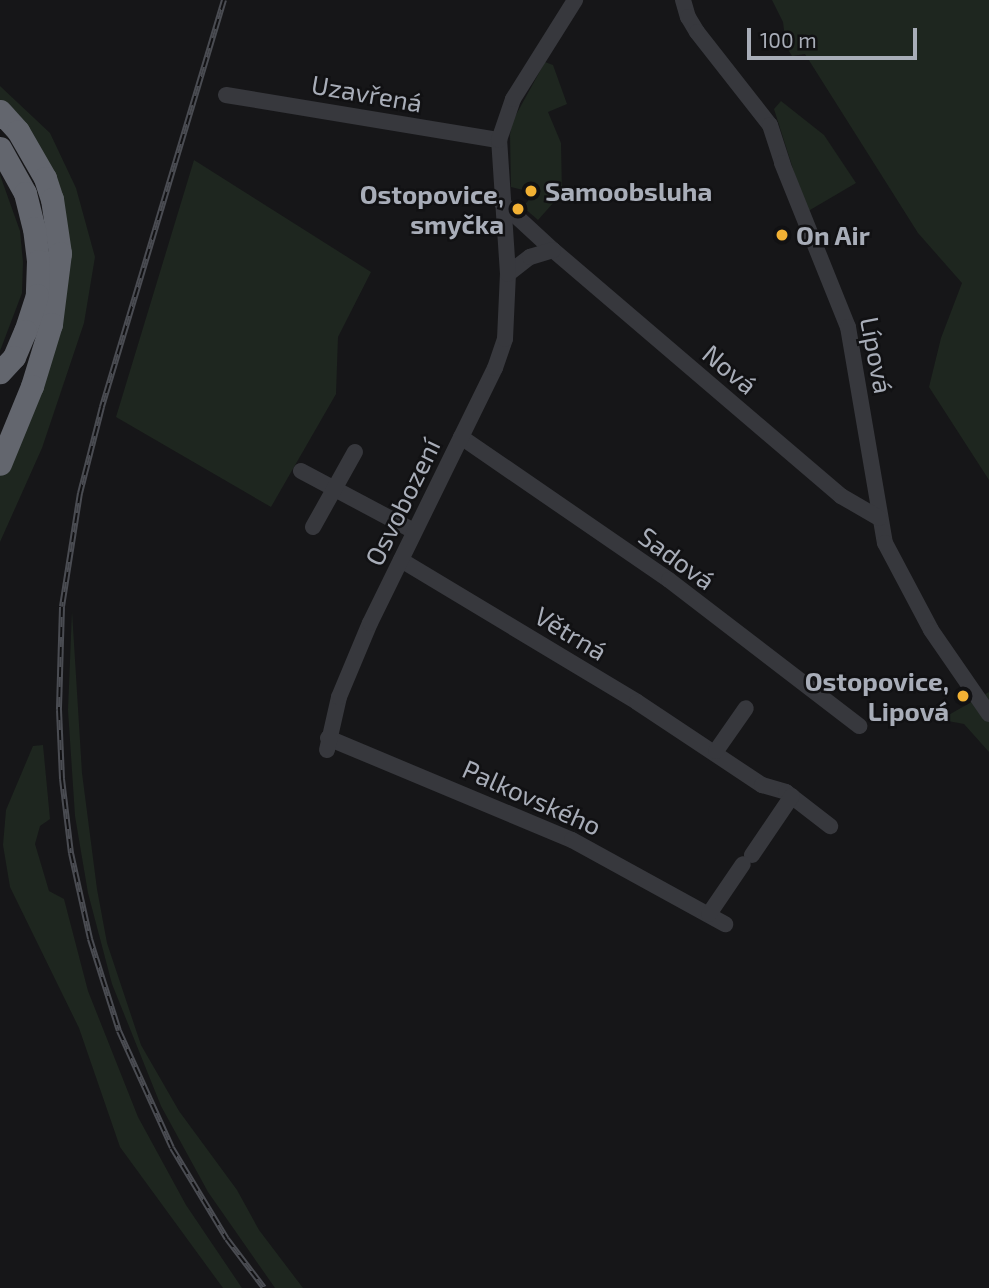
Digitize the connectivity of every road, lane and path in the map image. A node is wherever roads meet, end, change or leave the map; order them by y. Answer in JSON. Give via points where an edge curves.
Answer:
{"nodes":[{"id":1,"x":575,"y":0,"type":"edge"},
{"id":2,"x":683,"y":0,"type":"edge"},
{"id":3,"x":226,"y":95,"type":"dead end"},
{"id":4,"x":0,"y":111,"type":"edge"},
{"id":5,"x":499,"y":140,"type":"junction"},
{"id":6,"x":0,"y":148,"type":"edge"},
{"id":7,"x":502,"y":203,"type":"junction"},
{"id":8,"x":547,"y":248,"type":"junction"},
{"id":9,"x":511,"y":267,"type":"junction"},
{"id":10,"x":0,"y":372,"type":"edge"},
{"id":11,"x":461,"y":437,"type":"junction"},
{"id":12,"x":355,"y":452,"type":"dead end"},
{"id":13,"x":0,"y":464,"type":"edge"},
{"id":14,"x":301,"y":471,"type":"dead end"},
{"id":15,"x":334,"y":490,"type":"junction"},
{"id":16,"x":880,"y":519,"type":"junction"},
{"id":17,"x":313,"y":527,"type":"dead end"},
{"id":18,"x":414,"y":531,"type":"junction"},
{"id":19,"x":401,"y":559,"type":"junction"},
{"id":20,"x":746,"y":708,"type":"dead end"},
{"id":21,"x":989,"y":714,"type":"edge"},
{"id":22,"x":859,"y":726,"type":"dead end"},
{"id":23,"x":328,"y":744,"type":"joint"},
{"id":24,"x":716,"y":751,"type":"junction"},
{"id":25,"x":792,"y":796,"type":"junction"},
{"id":26,"x":830,"y":826,"type":"dead end"},
{"id":27,"x":709,"y":914,"type":"junction"},
{"id":28,"x":724,"y":923,"type":"dead end"}],
"edges":[{"from":1,"to":5,"type":"street","name":"Osvobození","via":[[513,99]]},
{"from":2,"to":16,"type":"street","name":"Lípová","via":[[688,17],[770,125],[844,313]]},
{"from":3,"to":5,"type":"street","name":"Uzavřená"},
{"from":4,"to":13,"type":"highway","via":[[18,131],[45,178],[60,253],[51,324]]},
{"from":5,"to":7,"type":"street","name":"Osvobození"},
{"from":6,"to":10,"type":"highway","via":[[24,193],[38,261],[37,295],[25,331],[14,357]]},
{"from":7,"to":8,"type":"street","name":"Nová"},
{"from":7,"to":9,"type":"street","name":"Osvobození"},
{"from":8,"to":9,"type":"street"},
{"from":8,"to":16,"type":"street","name":"Nová","via":[[841,496]]},
{"from":9,"to":11,"type":"street","name":"Osvobození","via":[[505,339]]},
{"from":11,"to":18,"type":"street","name":"Osvobození"},
{"from":11,"to":22,"type":"street","name":"Sadová","via":[[669,580]]},
{"from":12,"to":15,"type":"street"},
{"from":14,"to":15,"type":"street"},
{"from":15,"to":17,"type":"street"},
{"from":15,"to":18,"type":"street"},
{"from":16,"to":21,"type":"street","name":"Lípová","via":[[891,557],[931,630]]},
{"from":18,"to":19,"type":"street","name":"Osvobození"},
{"from":19,"to":23,"type":"street","name":"Osvobození","via":[[339,696]]},
{"from":19,"to":24,"type":"street","name":"Větrná"},
{"from":20,"to":24,"type":"street"},
{"from":23,"to":27,"type":"street","name":"Palkovského","via":[[572,840]]},
{"from":24,"to":25,"type":"street","name":"Větrná","via":[[762,785]]},
{"from":25,"to":26,"type":"street","name":"Větrná"},
{"from":25,"to":27,"type":"street"},
{"from":27,"to":28,"type":"street","name":"Palkovského"}]}
